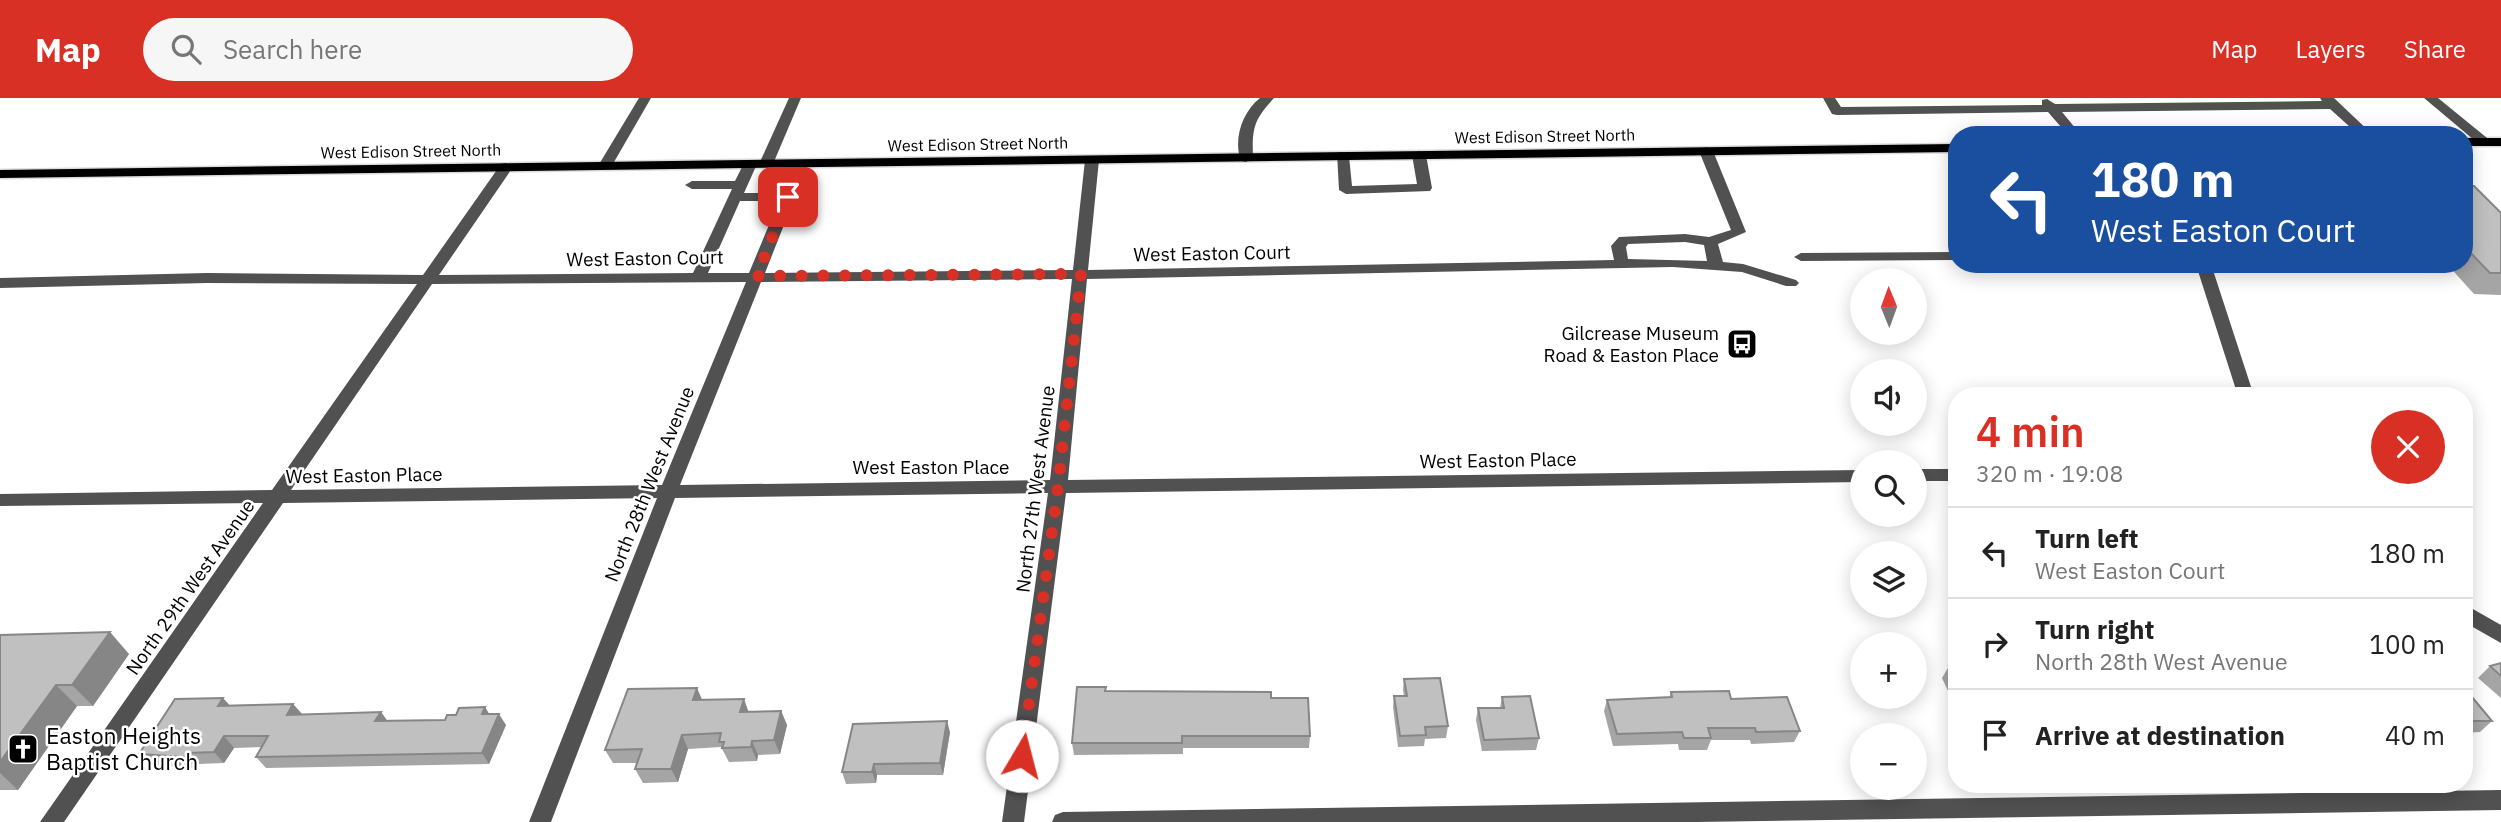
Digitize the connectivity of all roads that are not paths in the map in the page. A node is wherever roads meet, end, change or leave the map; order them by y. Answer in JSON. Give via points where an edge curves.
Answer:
{"nodes":[{"id":1,"x":645,"y":98,"type":"edge"},
{"id":2,"x":795,"y":98,"type":"edge"},
{"id":3,"x":1268,"y":98,"type":"edge"},
{"id":4,"x":1829,"y":98,"type":"edge"},
{"id":5,"x":1886,"y":98,"type":"edge"},
{"id":6,"x":2430,"y":98,"type":"edge"},
{"id":7,"x":2330,"y":101,"type":"edge"},
{"id":8,"x":2105,"y":102,"type":"edge"},
{"id":9,"x":2160,"y":102,"type":"edge"},
{"id":10,"x":2215,"y":102,"type":"edge"},
{"id":11,"x":2268,"y":102,"type":"edge"},
{"id":12,"x":1991,"y":103,"type":"edge"},
{"id":13,"x":2047,"y":103,"type":"edge"},
{"id":14,"x":1940,"y":104,"type":"edge"},
{"id":15,"x":1894,"y":110,"type":"junction"},
{"id":16,"x":2067,"y":126,"type":"edge"},
{"id":17,"x":2357,"y":126,"type":"edge"},
{"id":18,"x":2465,"y":126,"type":"edge"},
{"id":19,"x":2473,"y":132,"type":"edge"},
{"id":20,"x":2473,"y":142,"type":"edge"},
{"id":21,"x":2485,"y":142,"type":"junction"},
{"id":22,"x":2501,"y":142,"type":"edge"},
{"id":23,"x":1948,"y":148,"type":"edge"},
{"id":24,"x":1706,"y":151,"type":"junction"},
{"id":25,"x":1419,"y":155,"type":"junction"},
{"id":26,"x":1342,"y":156,"type":"junction"},
{"id":27,"x":1246,"y":158,"type":"junction"},
{"id":28,"x":1092,"y":160,"type":"junction"},
{"id":29,"x":750,"y":164,"type":"junction"},
{"id":30,"x":766,"y":164,"type":"junction"},
{"id":31,"x":800,"y":164,"type":"junction"},
{"id":32,"x":605,"y":166,"type":"junction"},
{"id":33,"x":506,"y":167,"type":"junction"},
{"id":34,"x":0,"y":174,"type":"edge"},
{"id":35,"x":692,"y":185,"type":"dead end"},
{"id":36,"x":738,"y":191,"type":"junction"},
{"id":37,"x":788,"y":197,"type":"junction"},
{"id":38,"x":1710,"y":242,"type":"junction"},
{"id":39,"x":1948,"y":256,"type":"edge"},
{"id":40,"x":1801,"y":257,"type":"dead end"},
{"id":41,"x":1622,"y":264,"type":"junction"},
{"id":42,"x":1716,"y":265,"type":"junction"},
{"id":43,"x":2205,"y":273,"type":"edge"},
{"id":44,"x":1081,"y":274,"type":"junction"},
{"id":45,"x":757,"y":276,"type":"junction"},
{"id":46,"x":699,"y":277,"type":"junction"},
{"id":47,"x":426,"y":280,"type":"junction"},
{"id":48,"x":1791,"y":283,"type":"dead end"},
{"id":49,"x":0,"y":284,"type":"edge"},
{"id":50,"x":2243,"y":387,"type":"edge"},
{"id":51,"x":1927,"y":475,"type":"edge"},
{"id":52,"x":1948,"y":475,"type":"edge"},
{"id":53,"x":1850,"y":476,"type":"edge"},
{"id":54,"x":1058,"y":487,"type":"junction"},
{"id":55,"x":669,"y":490,"type":"junction"},
{"id":56,"x":279,"y":497,"type":"junction"},
{"id":57,"x":0,"y":500,"type":"edge"},
{"id":58,"x":2473,"y":618,"type":"edge"},
{"id":59,"x":2501,"y":635,"type":"edge"},
{"id":60,"x":2501,"y":800,"type":"edge"},
{"id":61,"x":51,"y":822,"type":"edge"},
{"id":62,"x":540,"y":822,"type":"edge"},
{"id":63,"x":1013,"y":822,"type":"edge"},
{"id":64,"x":1063,"y":822,"type":"edge"}],
"edges":[{"from":1,"to":32,"type":"street"},
{"from":2,"to":30,"type":"street"},
{"from":3,"to":27,"type":"street","via":[[1252,111],[1245,127]]},
{"from":4,"to":15,"type":"street","via":[[1837,111]]},
{"from":5,"to":15,"type":"street"},
{"from":6,"to":18,"type":"street"},
{"from":7,"to":11,"type":"street"},
{"from":7,"to":17,"type":"street"},
{"from":8,"to":9,"type":"street"},
{"from":8,"to":13,"type":"street"},
{"from":9,"to":10,"type":"street"},
{"from":10,"to":11,"type":"street"},
{"from":12,"to":13,"type":"street"},
{"from":12,"to":14,"type":"street"},
{"from":13,"to":16,"type":"street"},
{"from":14,"to":15,"type":"street"},
{"from":19,"to":21,"type":"street"},
{"from":20,"to":21,"type":"main road"},
{"from":21,"to":22,"type":"main road"},
{"from":23,"to":24,"type":"main road","name":"West Edison Street North"},
{"from":24,"to":25,"type":"main road","name":"West Edison Street North"},
{"from":24,"to":38,"type":"street","via":[[1739,232]]},
{"from":25,"to":26,"type":"main road","name":"West Edison Street North"},
{"from":25,"to":26,"type":"street","via":[[1425,188],[1346,190]]},
{"from":26,"to":27,"type":"main road","name":"West Edison Street North"},
{"from":27,"to":28,"type":"main road","name":"West Edison Street North"},
{"from":28,"to":31,"type":"main road","name":"West Edison Street North"},
{"from":28,"to":44,"type":"street","name":"North 27th West Avenue"},
{"from":29,"to":30,"type":"main road","name":"West Edison Street North"},
{"from":29,"to":32,"type":"main road","name":"West Edison Street North"},
{"from":29,"to":36,"type":"street"},
{"from":30,"to":31,"type":"main road","name":"West Edison Street North"},
{"from":31,"to":37,"type":"street","name":"North 28th West Avenue"},
{"from":32,"to":33,"type":"main road","name":"West Edison Street North"},
{"from":33,"to":34,"type":"main road","name":"West Edison Street North"},
{"from":33,"to":47,"type":"street","name":"North 29th West Avenue"},
{"from":35,"to":36,"type":"street"},
{"from":36,"to":37,"type":"street"},
{"from":36,"to":46,"type":"street"},
{"from":37,"to":45,"type":"street","name":"North 28th West Avenue"},
{"from":38,"to":41,"type":"street","via":[[1624,240],[1618,246]]},
{"from":38,"to":42,"type":"street"},
{"from":39,"to":40,"type":"street"},
{"from":41,"to":42,"type":"street","name":"West Easton Court"},
{"from":41,"to":44,"type":"street","name":"West Easton Court"},
{"from":42,"to":48,"type":"street","name":"West Easton Court"},
{"from":43,"to":50,"type":"street"},
{"from":44,"to":45,"type":"street","name":"West Easton Court"},
{"from":44,"to":54,"type":"street","name":"North 27th West Avenue"},
{"from":45,"to":46,"type":"street","name":"West Easton Court"},
{"from":45,"to":55,"type":"street","name":"North 28th West Avenue"},
{"from":46,"to":47,"type":"street","name":"West Easton Court"},
{"from":47,"to":49,"type":"street","name":"West Easton Court","via":[[207,278]]},
{"from":47,"to":56,"type":"street","name":"North 29th West Avenue"},
{"from":51,"to":52,"type":"street"},
{"from":53,"to":54,"type":"street","name":"West Easton Place"},
{"from":54,"to":55,"type":"street","name":"West Easton Place"},
{"from":54,"to":63,"type":"street","name":"North 27th West Avenue"},
{"from":55,"to":56,"type":"street","name":"West Easton Place"},
{"from":55,"to":62,"type":"street","name":"North 28th West Avenue"},
{"from":56,"to":57,"type":"street","name":"West Easton Place"},
{"from":56,"to":61,"type":"street","name":"North 29th West Avenue"},
{"from":58,"to":59,"type":"street"},
{"from":60,"to":64,"type":"street"}]}
